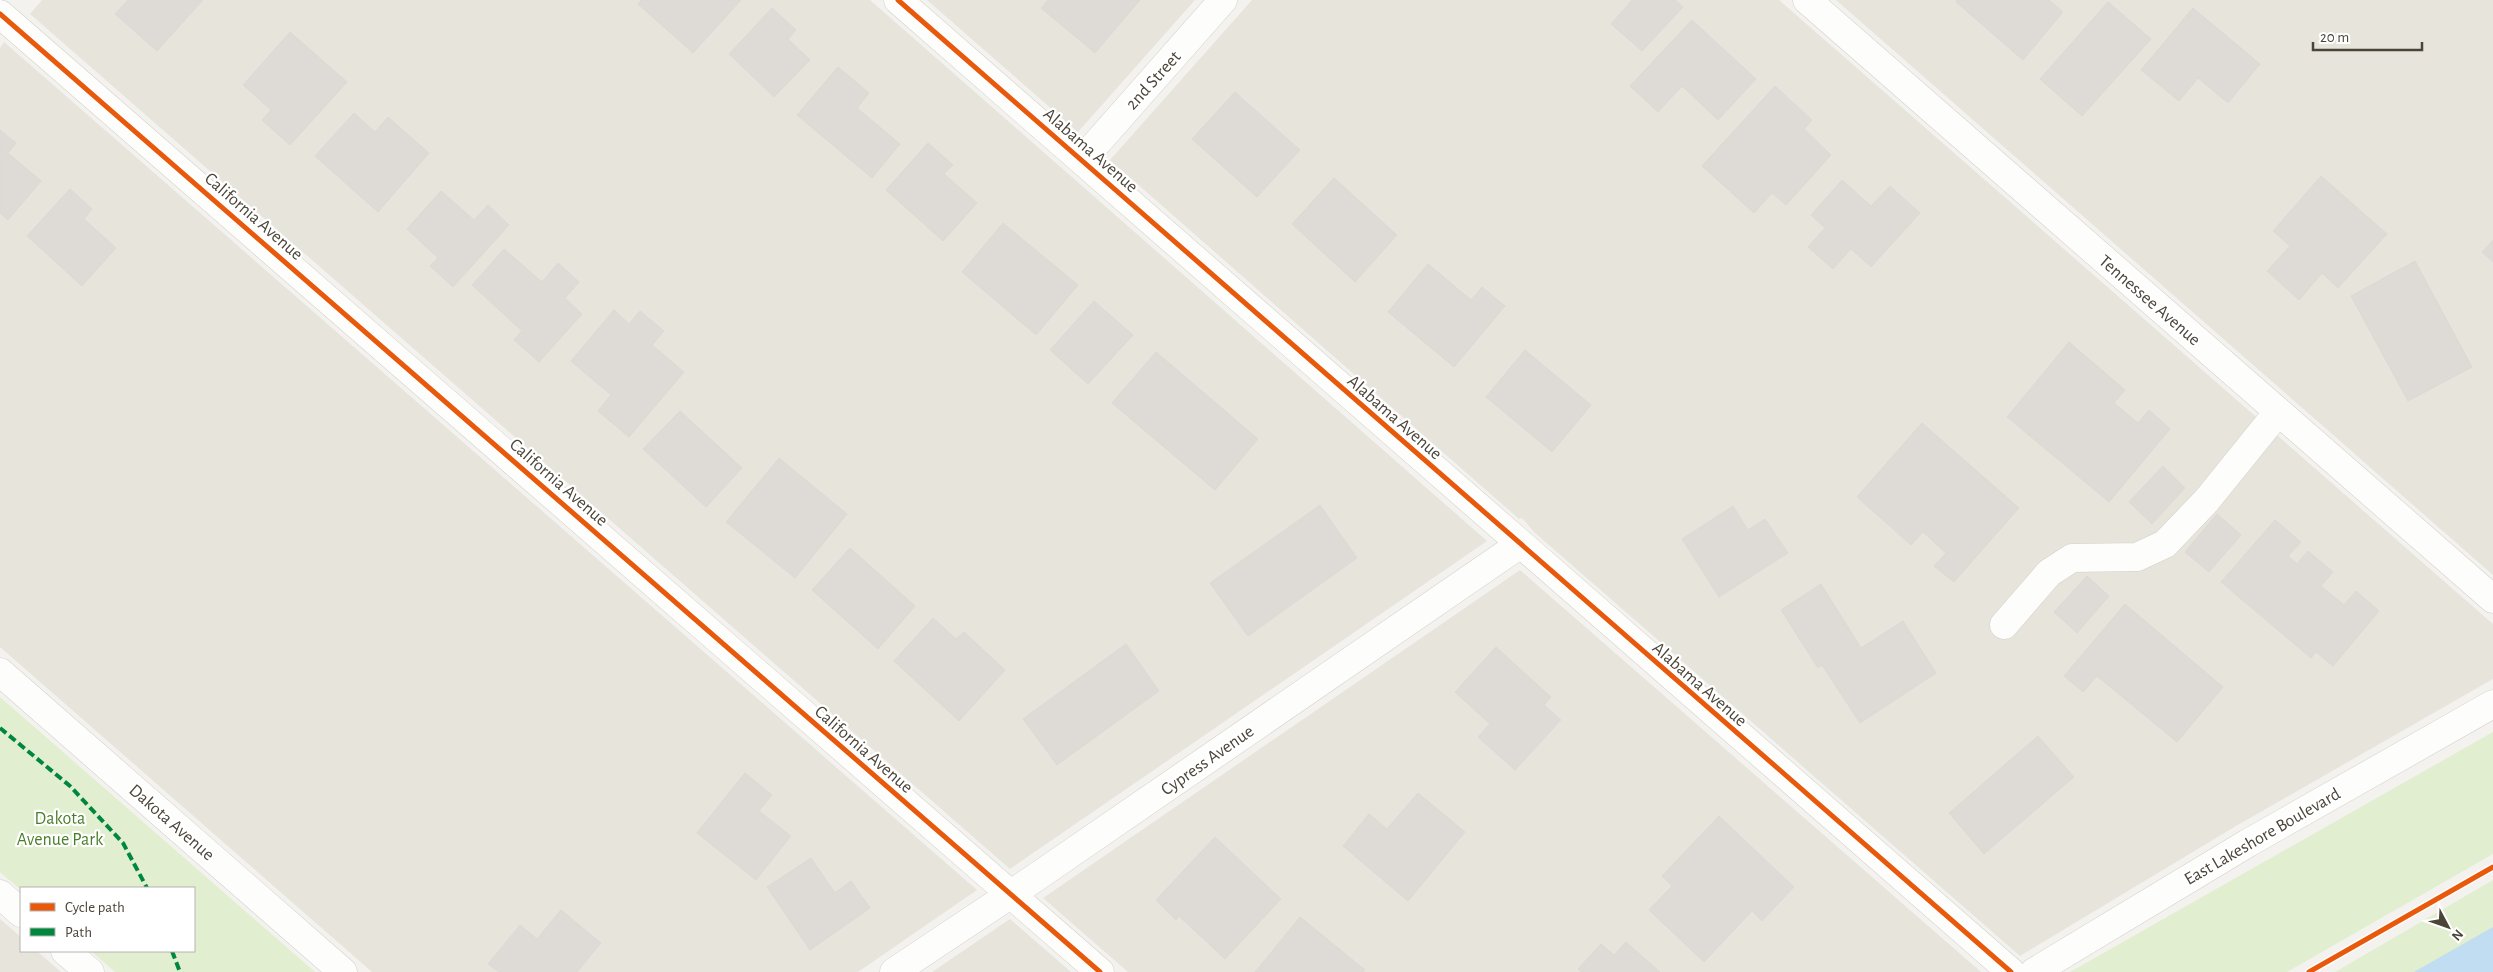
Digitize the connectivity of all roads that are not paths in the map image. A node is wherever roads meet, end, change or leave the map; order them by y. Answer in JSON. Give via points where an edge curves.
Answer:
{"nodes":[{"id":1,"x":898,"y":0,"type":"edge"},
{"id":2,"x":1224,"y":0,"type":"edge"},
{"id":3,"x":1807,"y":0,"type":"edge"},
{"id":4,"x":4,"y":11,"type":"edge"},
{"id":5,"x":1082,"y":160,"type":"junction"},
{"id":6,"x":2278,"y":412,"type":"junction"},
{"id":7,"x":1519,"y":545,"type":"junction"},
{"id":8,"x":2493,"y":600,"type":"edge"},
{"id":9,"x":2004,"y":625,"type":"dead end"},
{"id":10,"x":0,"y":672,"type":"edge"},
{"id":11,"x":2493,"y":704,"type":"edge"},
{"id":12,"x":0,"y":894,"type":"edge"},
{"id":13,"x":1010,"y":894,"type":"junction"},
{"id":14,"x":20,"y":911,"type":"edge"},
{"id":15,"x":66,"y":952,"type":"edge"},
{"id":16,"x":90,"y":972,"type":"edge"},
{"id":17,"x":343,"y":972,"type":"edge"},
{"id":18,"x":894,"y":972,"type":"edge"},
{"id":19,"x":1100,"y":972,"type":"edge"},
{"id":20,"x":2011,"y":972,"type":"edge"},
{"id":21,"x":2034,"y":972,"type":"edge"}],
"edges":[{"from":1,"to":5,"type":"street","name":"Alabama Avenue"},
{"from":2,"to":5,"type":"street","name":"2nd Street"},
{"from":3,"to":6,"type":"street","name":"Tennessee Avenue"},
{"from":4,"to":13,"type":"street","name":"California Avenue"},
{"from":5,"to":7,"type":"street","name":"Alabama Avenue"},
{"from":6,"to":8,"type":"street","name":"Tennessee Avenue"},
{"from":6,"to":9,"type":"street","via":[[2207,500],[2165,544],[2137,557],[2072,558],[2049,573]]},
{"from":7,"to":13,"type":"street","name":"Cypress Avenue"},
{"from":7,"to":20,"type":"street","name":"Alabama Avenue"},
{"from":10,"to":17,"type":"street","name":"Dakota Avenue"},
{"from":11,"to":21,"type":"street","name":"East Lakeshore Boulevard","via":[[2248,843]]},
{"from":12,"to":14,"type":"street"},
{"from":13,"to":18,"type":"street","name":"Cypress Avenue"},
{"from":13,"to":19,"type":"street","name":"California Avenue"},
{"from":15,"to":16,"type":"street"}]}
